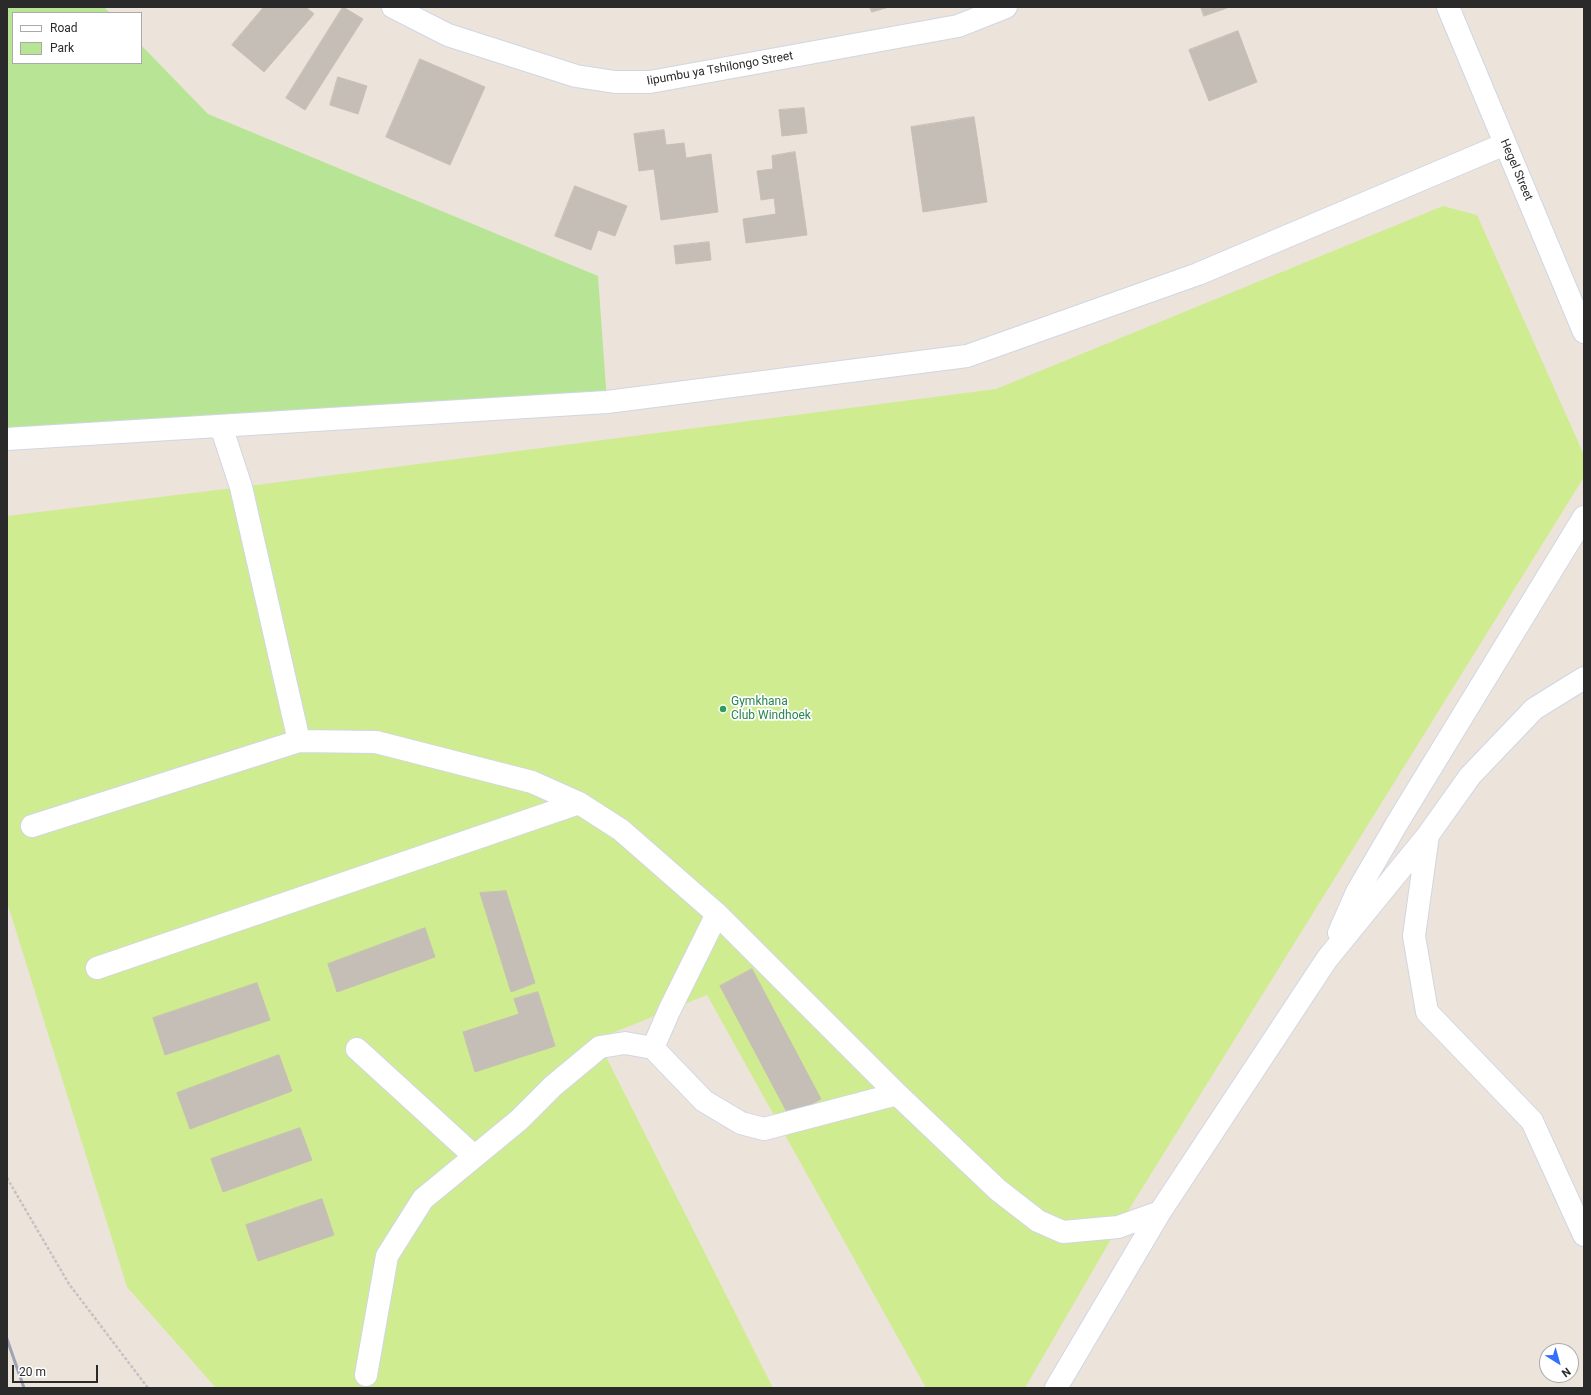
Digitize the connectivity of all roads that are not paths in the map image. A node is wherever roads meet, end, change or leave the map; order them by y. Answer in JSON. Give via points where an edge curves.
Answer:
{"nodes":[{"id":1,"x":393,"y":7,"type":"edge"},
{"id":2,"x":1006,"y":7,"type":"edge"},
{"id":3,"x":1448,"y":7,"type":"edge"},
{"id":4,"x":1505,"y":144,"type":"junction"},
{"id":5,"x":1584,"y":332,"type":"edge"},
{"id":6,"x":221,"y":426,"type":"junction"},
{"id":7,"x":7,"y":439,"type":"edge"},
{"id":8,"x":1584,"y":517,"type":"edge"},
{"id":9,"x":1584,"y":678,"type":"edge"},
{"id":10,"x":298,"y":741,"type":"junction"},
{"id":11,"x":579,"y":803,"type":"junction"},
{"id":12,"x":32,"y":826,"type":"dead end"},
{"id":13,"x":1428,"y":835,"type":"junction"},
{"id":14,"x":717,"y":914,"type":"junction"},
{"id":15,"x":1327,"y":959,"type":"junction"},
{"id":16,"x":97,"y":968,"type":"dead end"},
{"id":17,"x":653,"y":1048,"type":"junction"},
{"id":18,"x":358,"y":1049,"type":"dead end"},
{"id":19,"x":897,"y":1094,"type":"junction"},
{"id":20,"x":474,"y":1156,"type":"junction"},
{"id":21,"x":1160,"y":1212,"type":"junction"},
{"id":22,"x":1584,"y":1235,"type":"edge"},
{"id":23,"x":366,"y":1375,"type":"dead end"},
{"id":24,"x":1056,"y":1388,"type":"edge"}],
"edges":[{"from":1,"to":2,"type":"street","name":"Iipumbu ya Tshilongo Street","via":[[448,35],[576,76],[615,82],[650,82],[958,26]]},
{"from":3,"to":4,"type":"street","name":"Hegel Street"},
{"from":4,"to":5,"type":"street","name":"Hegel Street"},
{"from":4,"to":6,"type":"street","via":[[1198,274],[967,356],[607,402]]},
{"from":6,"to":7,"type":"street"},
{"from":6,"to":10,"type":"street","via":[[241,487]]},
{"from":8,"to":15,"type":"street","via":[[1364,879]]},
{"from":9,"to":13,"type":"street","via":[[1534,709],[1502,741],[1470,776]]},
{"from":10,"to":11,"type":"street","via":[[376,742],[532,782]]},
{"from":10,"to":12,"type":"street"},
{"from":11,"to":14,"type":"street","via":[[621,830]]},
{"from":11,"to":16,"type":"street"},
{"from":13,"to":15,"type":"street"},
{"from":13,"to":22,"type":"street","via":[[1414,936],[1427,1012],[1532,1122]]},
{"from":14,"to":17,"type":"street","via":[[668,1011]]},
{"from":14,"to":19,"type":"street"},
{"from":15,"to":21,"type":"street"},
{"from":17,"to":19,"type":"street","via":[[704,1101],[741,1123],[764,1129]]},
{"from":17,"to":20,"type":"street","via":[[625,1043],[600,1047],[553,1086],[519,1120]]},
{"from":18,"to":20,"type":"street"},
{"from":19,"to":21,"type":"street","via":[[998,1190],[1038,1221],[1064,1232],[1118,1227]]},
{"from":20,"to":23,"type":"street","via":[[423,1199],[387,1256]]},
{"from":21,"to":24,"type":"street"}]}
